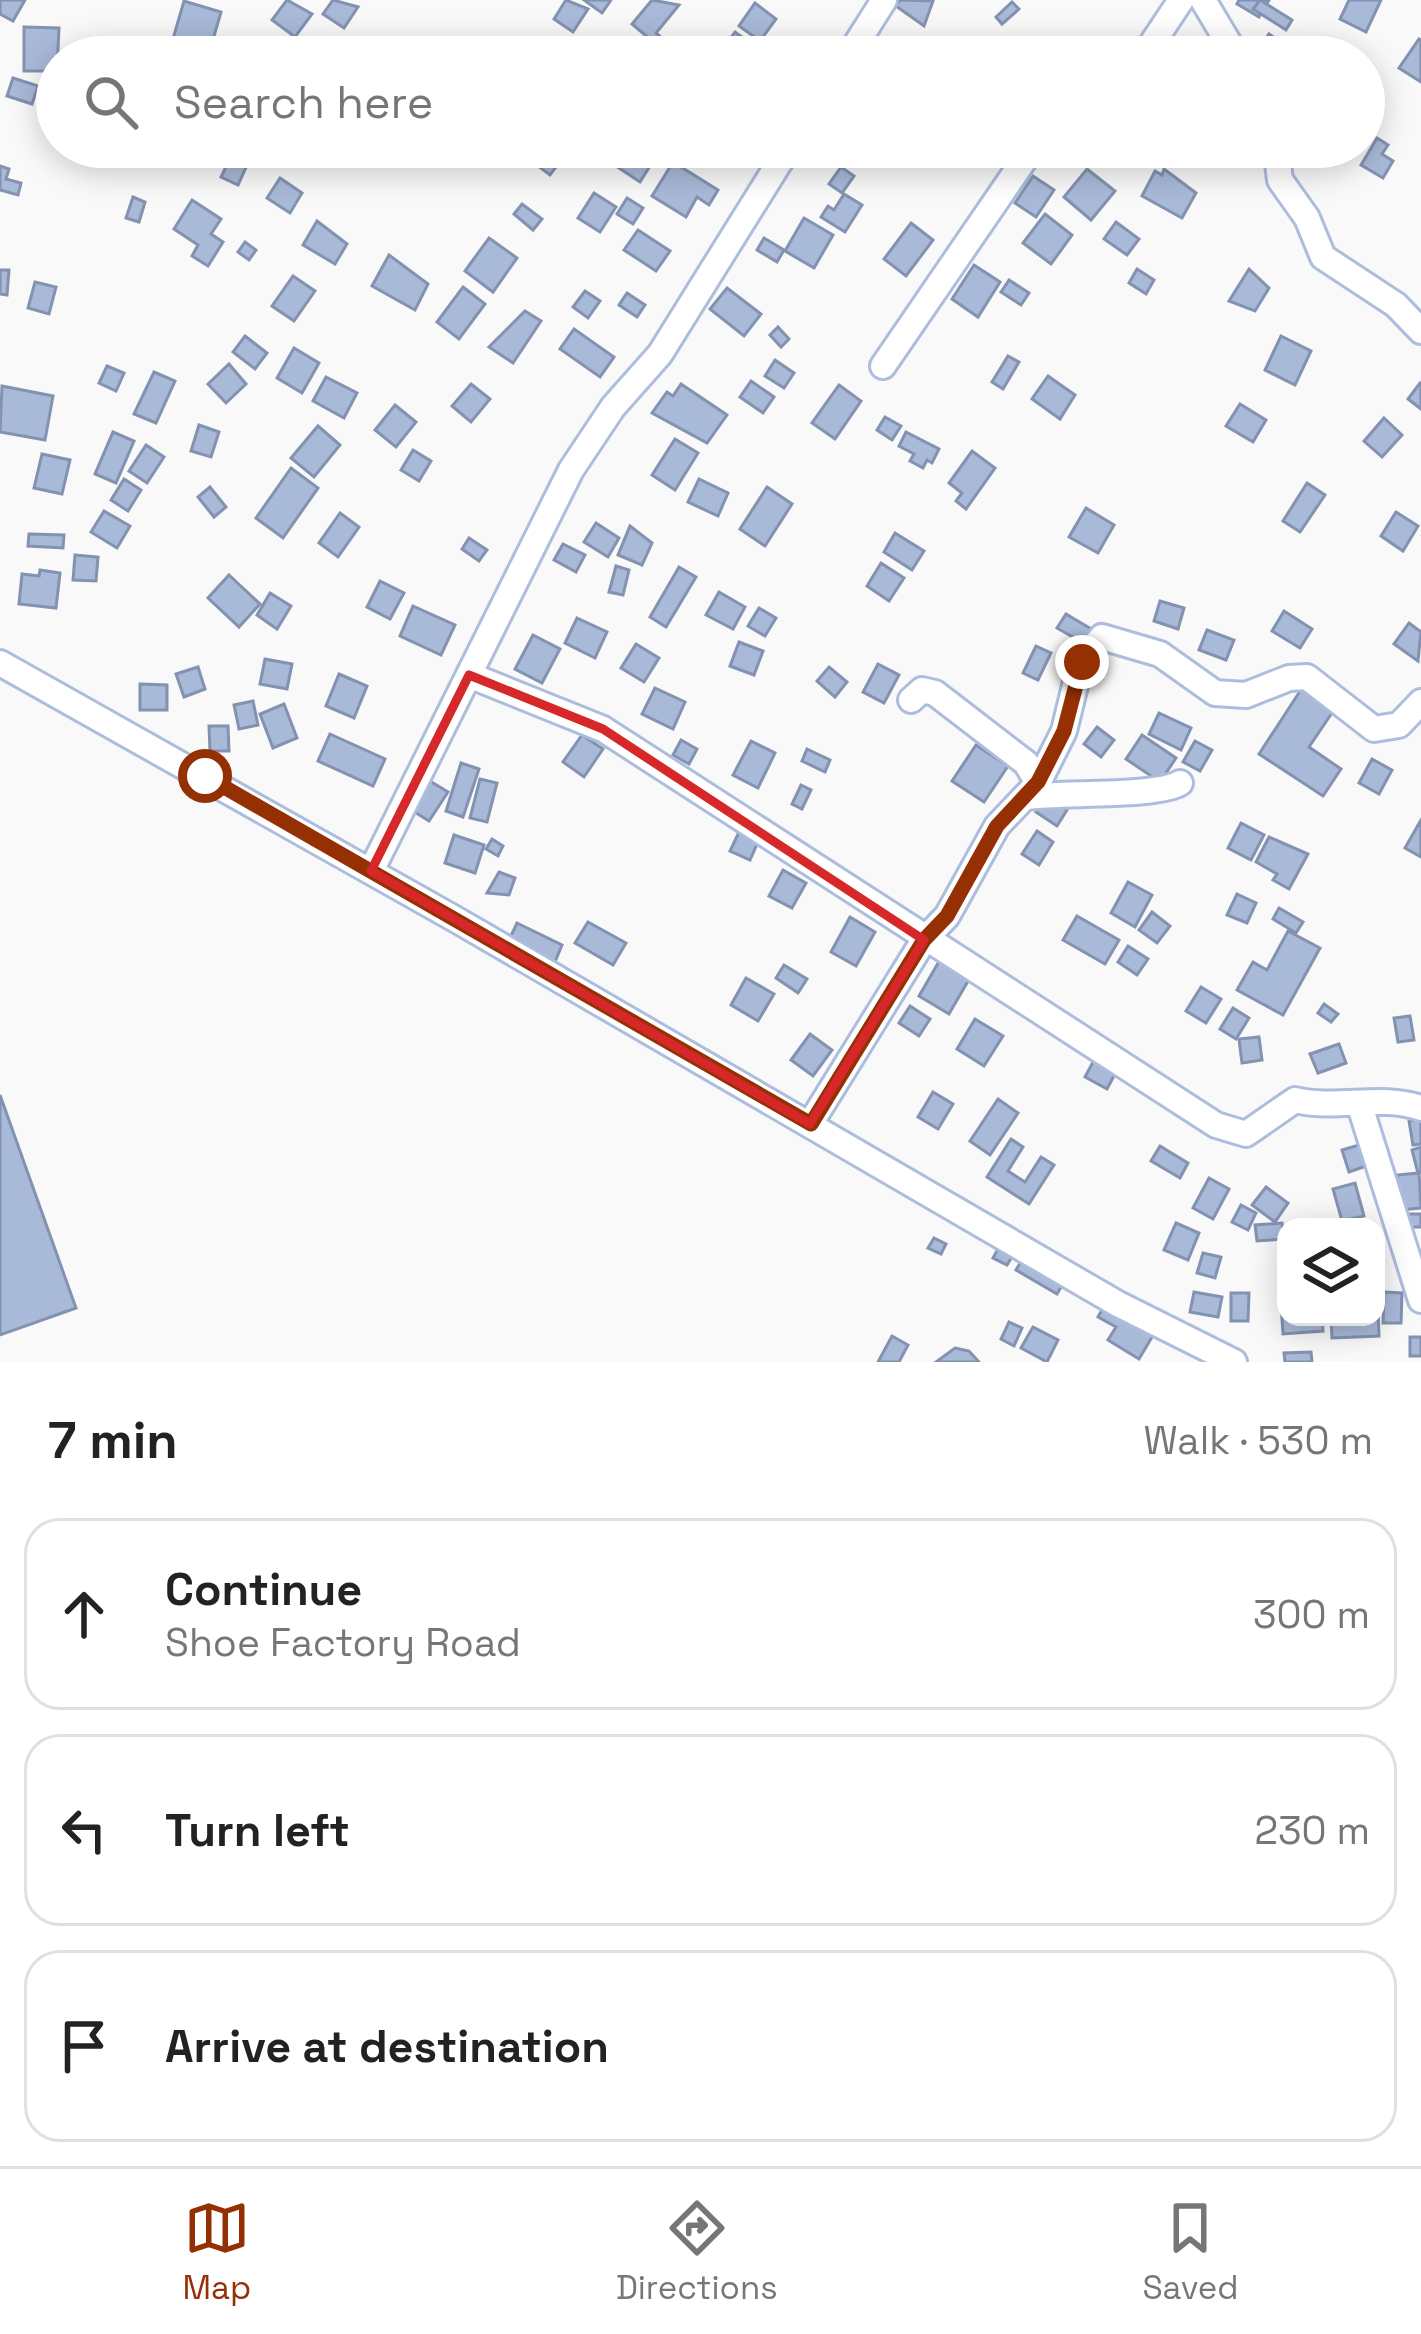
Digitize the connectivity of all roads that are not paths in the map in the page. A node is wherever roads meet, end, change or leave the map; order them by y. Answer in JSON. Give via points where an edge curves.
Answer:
{"nodes":[{"id":1,"x":884,"y":0,"type":"edge"},
{"id":2,"x":1203,"y":0,"type":"edge"},
{"id":3,"x":1173,"y":3,"type":"edge"},
{"id":4,"x":861,"y":36,"type":"edge"},
{"id":5,"x":1155,"y":36,"type":"edge"},
{"id":6,"x":1224,"y":36,"type":"edge"},
{"id":7,"x":776,"y":168,"type":"edge"},
{"id":8,"x":1020,"y":168,"type":"edge"},
{"id":9,"x":1279,"y":168,"type":"edge"},
{"id":10,"x":1421,"y":331,"type":"edge"},
{"id":11,"x":883,"y":366,"type":"dead end"},
{"id":12,"x":0,"y":663,"type":"edge"},
{"id":13,"x":470,"y":675,"type":"junction"},
{"id":14,"x":911,"y":700,"type":"dead end"},
{"id":15,"x":1421,"y":702,"type":"edge"},
{"id":16,"x":1180,"y":784,"type":"dead end"},
{"id":17,"x":1032,"y":790,"type":"junction"},
{"id":18,"x":371,"y":871,"type":"junction"},
{"id":19,"x":924,"y":940,"type":"junction"},
{"id":20,"x":1360,"y":1106,"type":"junction"},
{"id":21,"x":1421,"y":1108,"type":"edge"},
{"id":22,"x":811,"y":1124,"type":"junction"},
{"id":23,"x":1421,"y":1300,"type":"edge"},
{"id":24,"x":1234,"y":1362,"type":"edge"}],
"edges":[{"from":1,"to":4,"type":"street"},
{"from":2,"to":6,"type":"street"},
{"from":3,"to":5,"type":"street"},
{"from":7,"to":13,"type":"street","via":[[660,354],[571,470]]},
{"from":8,"to":11,"type":"street"},
{"from":9,"to":10,"type":"street","via":[[1323,257],[1382,294]]},
{"from":12,"to":18,"type":"street"},
{"from":13,"to":18,"type":"street"},
{"from":13,"to":19,"type":"street","via":[[603,729]]},
{"from":14,"to":17,"type":"street","via":[[922,690],[935,693],[1026,764]]},
{"from":15,"to":17,"type":"street","via":[[1399,725],[1374,729],[1307,677],[1246,695],[1215,693],[1160,654],[1102,637],[1082,662],[1064,731]]},
{"from":16,"to":17,"type":"street","via":[[1162,792]]},
{"from":17,"to":19,"type":"street","via":[[997,826],[947,916]]},
{"from":18,"to":22,"type":"street"},
{"from":19,"to":20,"type":"street","via":[[1230,1131],[1262,1128],[1295,1100]]},
{"from":19,"to":22,"type":"street"},
{"from":20,"to":21,"type":"street"},
{"from":20,"to":23,"type":"street"},
{"from":22,"to":24,"type":"street","via":[[1118,1304]]}]}
